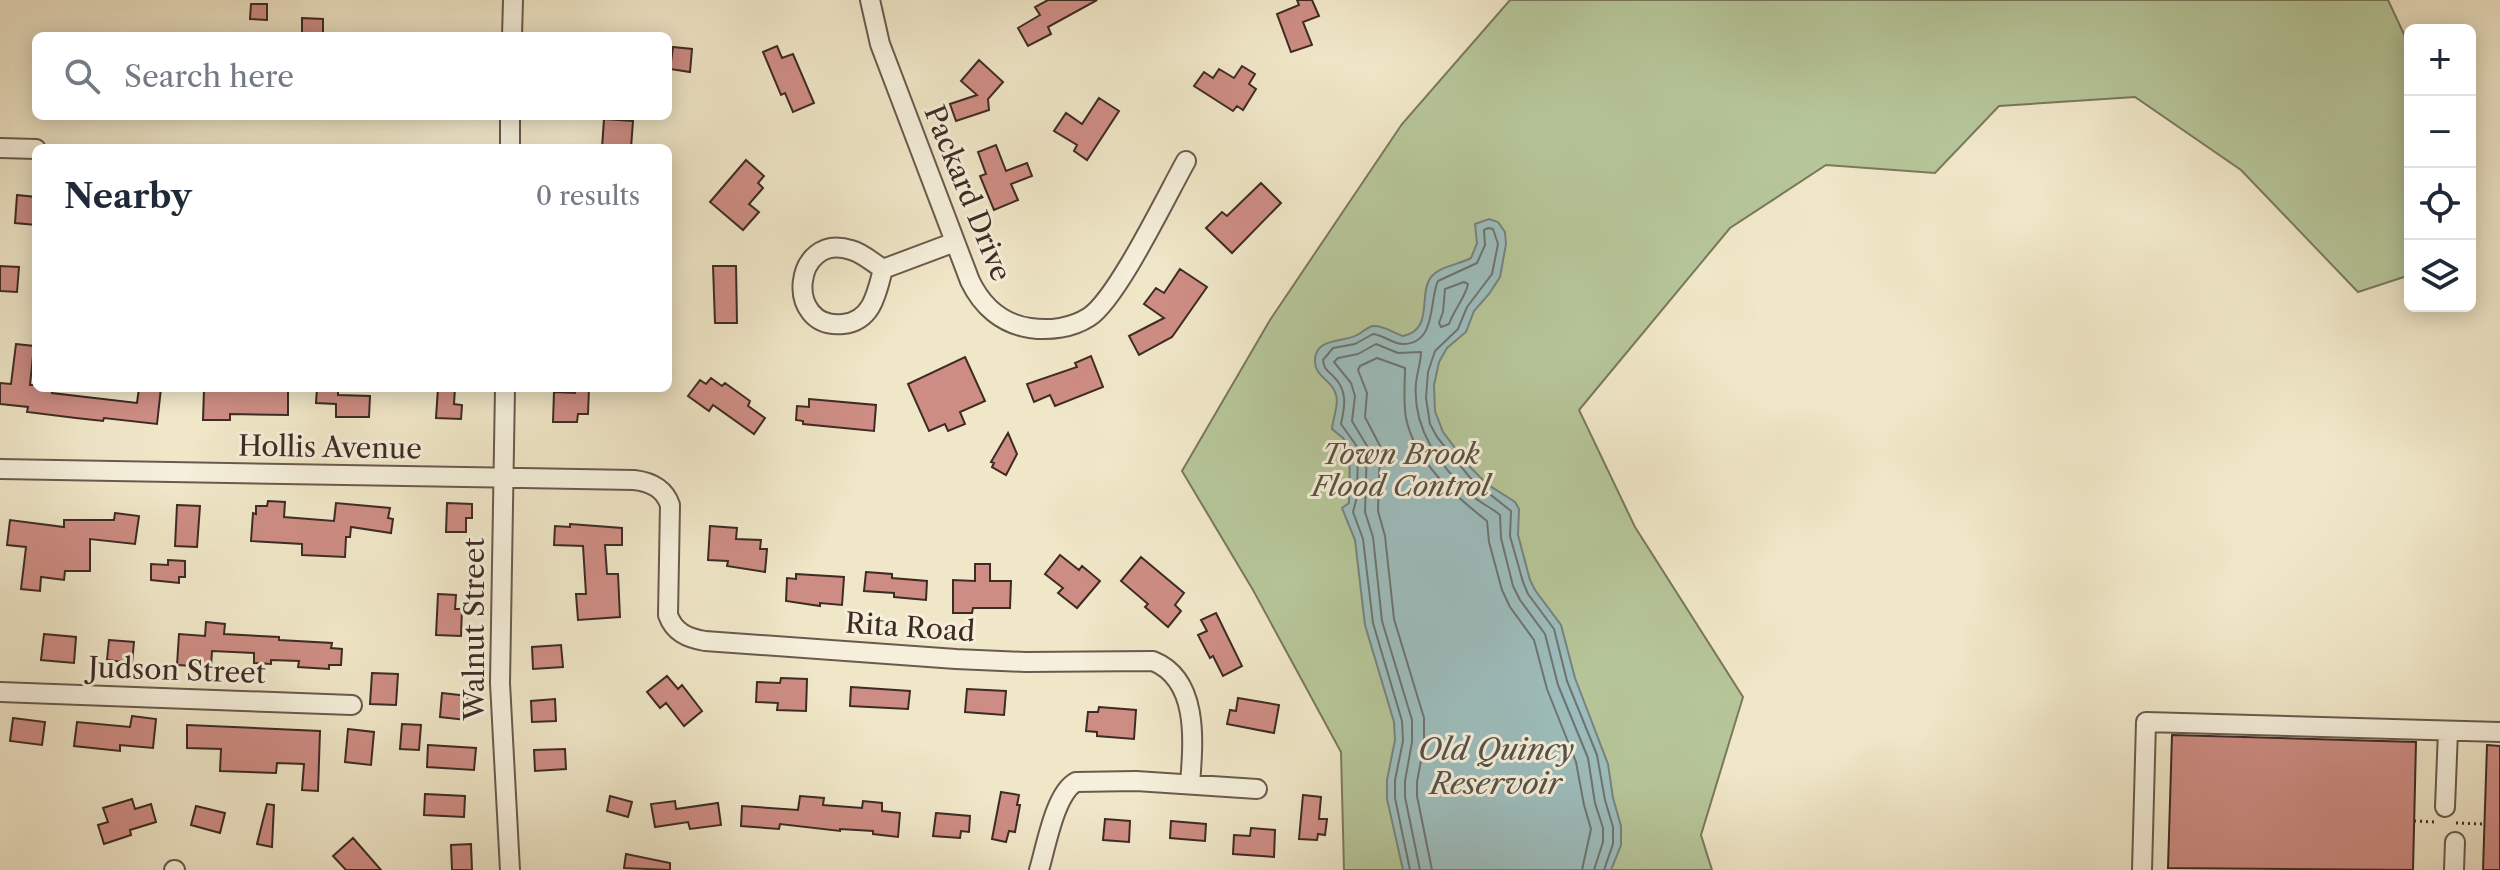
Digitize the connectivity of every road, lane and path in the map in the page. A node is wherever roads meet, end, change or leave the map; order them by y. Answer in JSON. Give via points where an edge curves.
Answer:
{"nodes":[{"id":1,"x":513,"y":0,"type":"edge"},
{"id":2,"x":870,"y":0,"type":"edge"},
{"id":3,"x":512,"y":32,"type":"edge"},
{"id":4,"x":510,"y":120,"type":"edge"},
{"id":5,"x":510,"y":144,"type":"edge"},
{"id":6,"x":0,"y":148,"type":"edge"},
{"id":7,"x":32,"y":149,"type":"edge"},
{"id":8,"x":1186,"y":161,"type":"dead end"},
{"id":9,"x":955,"y":242,"type":"junction"},
{"id":10,"x":883,"y":269,"type":"junction"},
{"id":11,"x":505,"y":392,"type":"edge"},
{"id":12,"x":0,"y":469,"type":"edge"},
{"id":13,"x":504,"y":478,"type":"junction"},
{"id":14,"x":658,"y":487,"type":"joint"},
{"id":15,"x":0,"y":692,"type":"edge"},
{"id":16,"x":352,"y":705,"type":"dead end"},
{"id":17,"x":2448,"y":731,"type":"junction"},
{"id":18,"x":2500,"y":732,"type":"edge"},
{"id":19,"x":1190,"y":784,"type":"junction"},
{"id":20,"x":1257,"y":789,"type":"dead end"},
{"id":21,"x":2445,"y":807,"type":"dead end"},
{"id":22,"x":2455,"y":842,"type":"dead end"},
{"id":23,"x":510,"y":870,"type":"edge"},
{"id":24,"x":1039,"y":870,"type":"edge"},
{"id":25,"x":2142,"y":870,"type":"edge"},
{"id":26,"x":2454,"y":870,"type":"edge"}],
"edges":[{"from":1,"to":3,"type":"street"},
{"from":2,"to":9,"type":"street","name":"Packard Drive","via":[[880,44]]},
{"from":4,"to":5,"type":"street"},
{"from":6,"to":7,"type":"street"},
{"from":8,"to":9,"type":"street","name":"Packard Drive","via":[[1107,299],[1091,316],[1069,326],[1026,327],[996,314],[974,291]]},
{"from":9,"to":10,"type":"street"},
{"from":10,"to":10,"type":"street","via":[[850,249],[827,250],[803,273],[805,303],[826,321],[854,321],[871,307]]},
{"from":11,"to":13,"type":"street","name":"Walnut Street"},
{"from":12,"to":13,"type":"street","name":"Hollis Avenue"},
{"from":13,"to":14,"type":"street","name":"Hollis Avenue","via":[[634,480]]},
{"from":13,"to":23,"type":"street","name":"Walnut Street","via":[[500,683]]},
{"from":14,"to":19,"type":"street","name":"Rita Road","via":[[670,512],[668,615],[687,637],[956,659],[1153,661],[1168,670],[1188,706],[1193,741]]},
{"from":15,"to":16,"type":"street","name":"Judson Street"},
{"from":17,"to":18,"type":"street"},
{"from":17,"to":21,"type":"street"},
{"from":17,"to":25,"type":"street","via":[[2146,722]]},
{"from":19,"to":20,"type":"street"},
{"from":19,"to":24,"type":"street","via":[[1076,782],[1060,802]]},
{"from":22,"to":26,"type":"street"}]}
